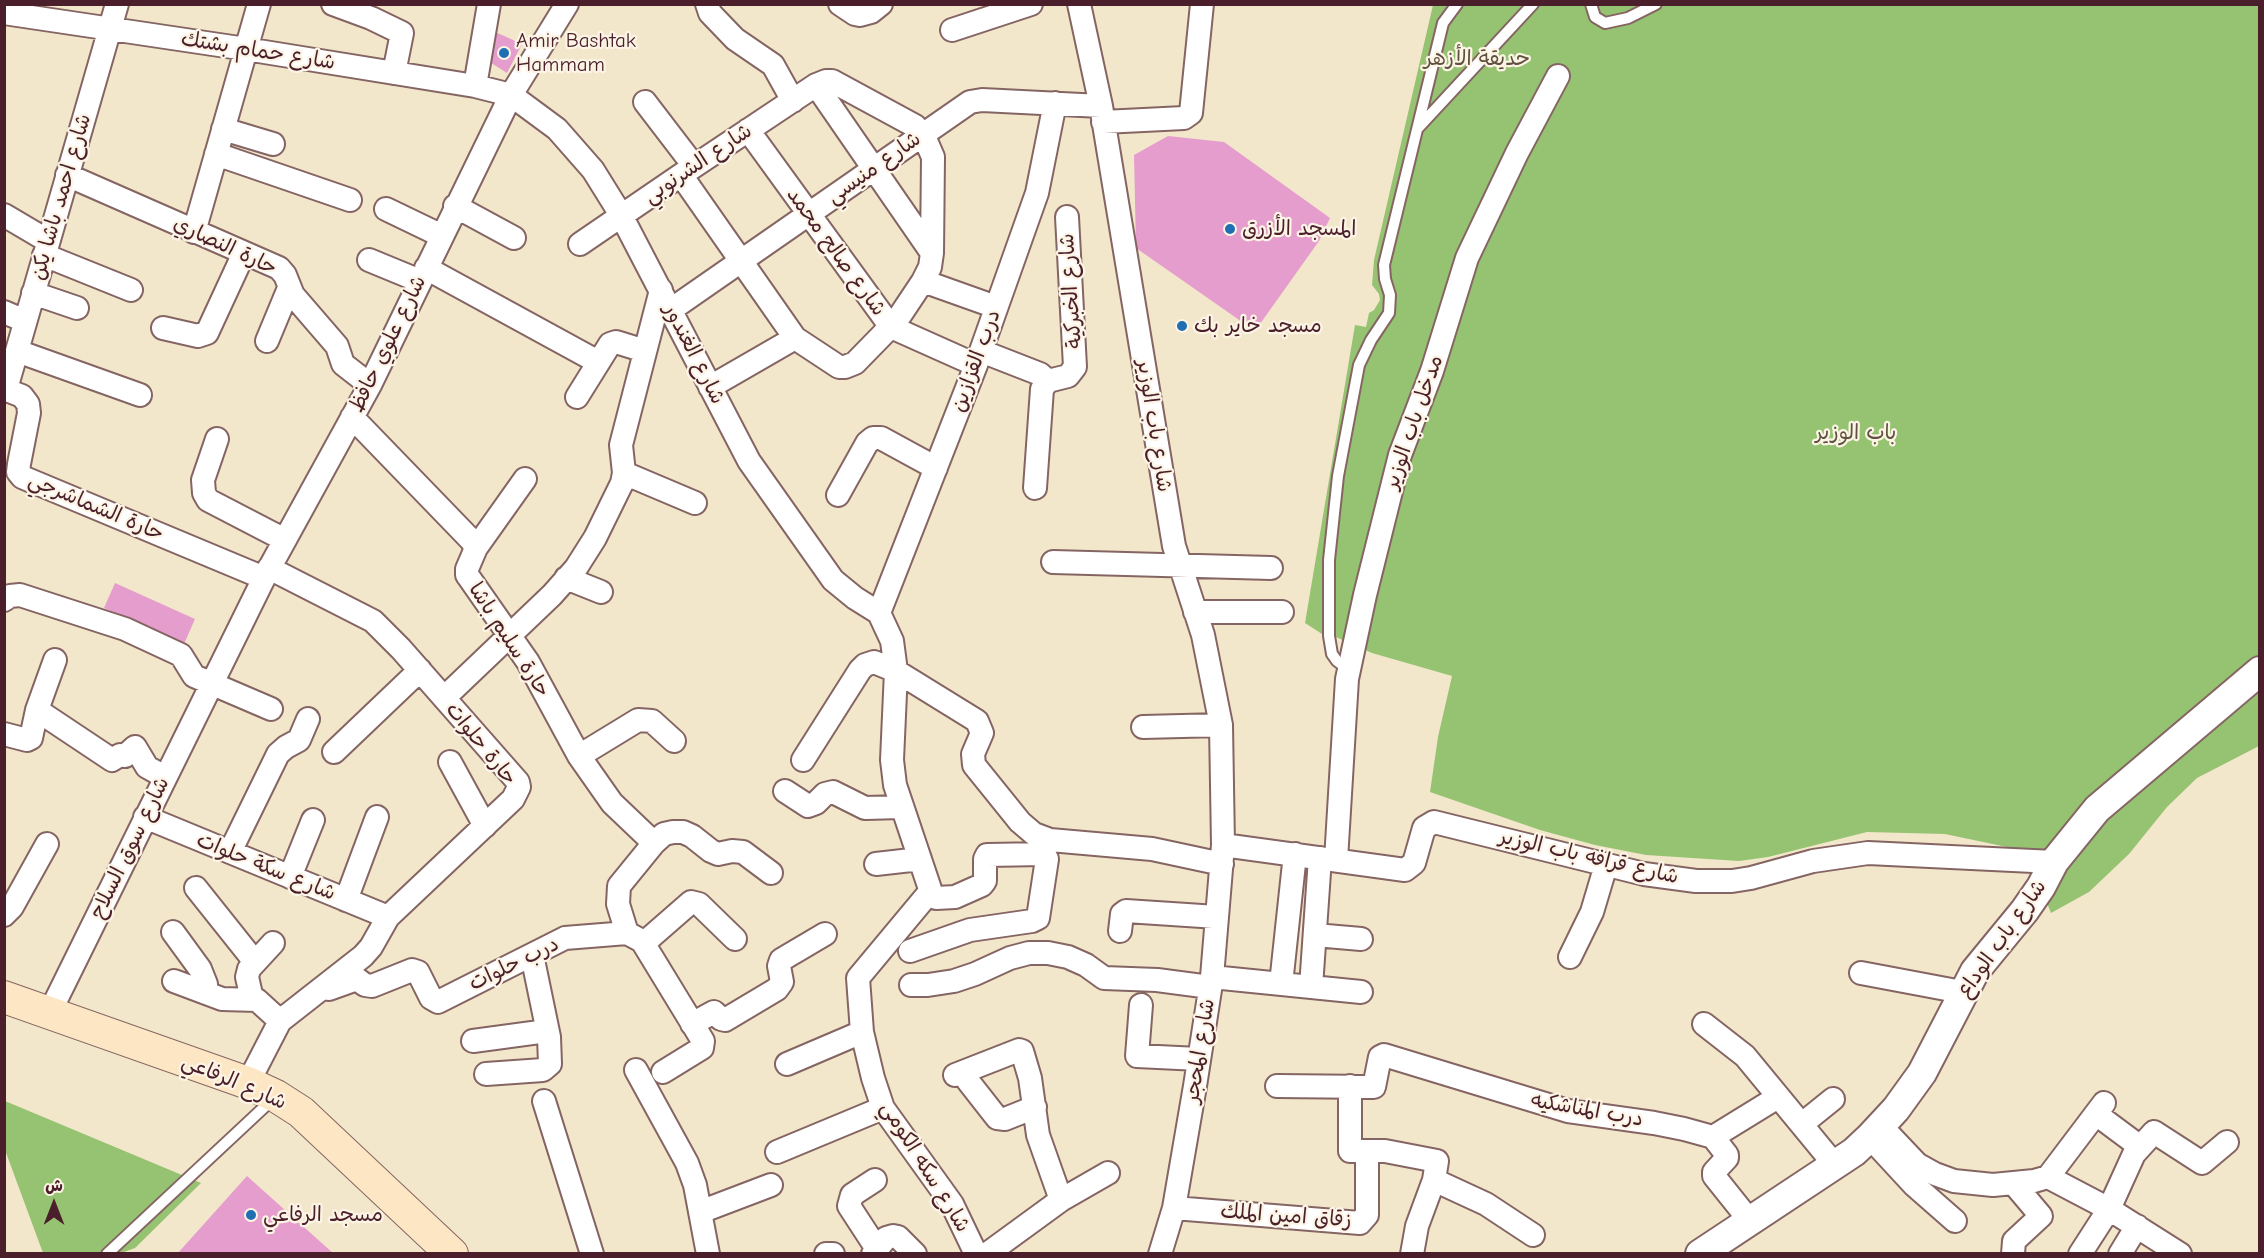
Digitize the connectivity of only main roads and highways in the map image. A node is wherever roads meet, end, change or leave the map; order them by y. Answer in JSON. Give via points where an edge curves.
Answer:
{"nodes":[{"id":1,"x":4,"y":997,"type":"edge"},
{"id":2,"x":452,"y":1254,"type":"edge"}],
"edges":[{"from":1,"to":2,"type":"main road","name":"شارع الرفاعي","via":[[276,1096],[301,1112]]}]}
